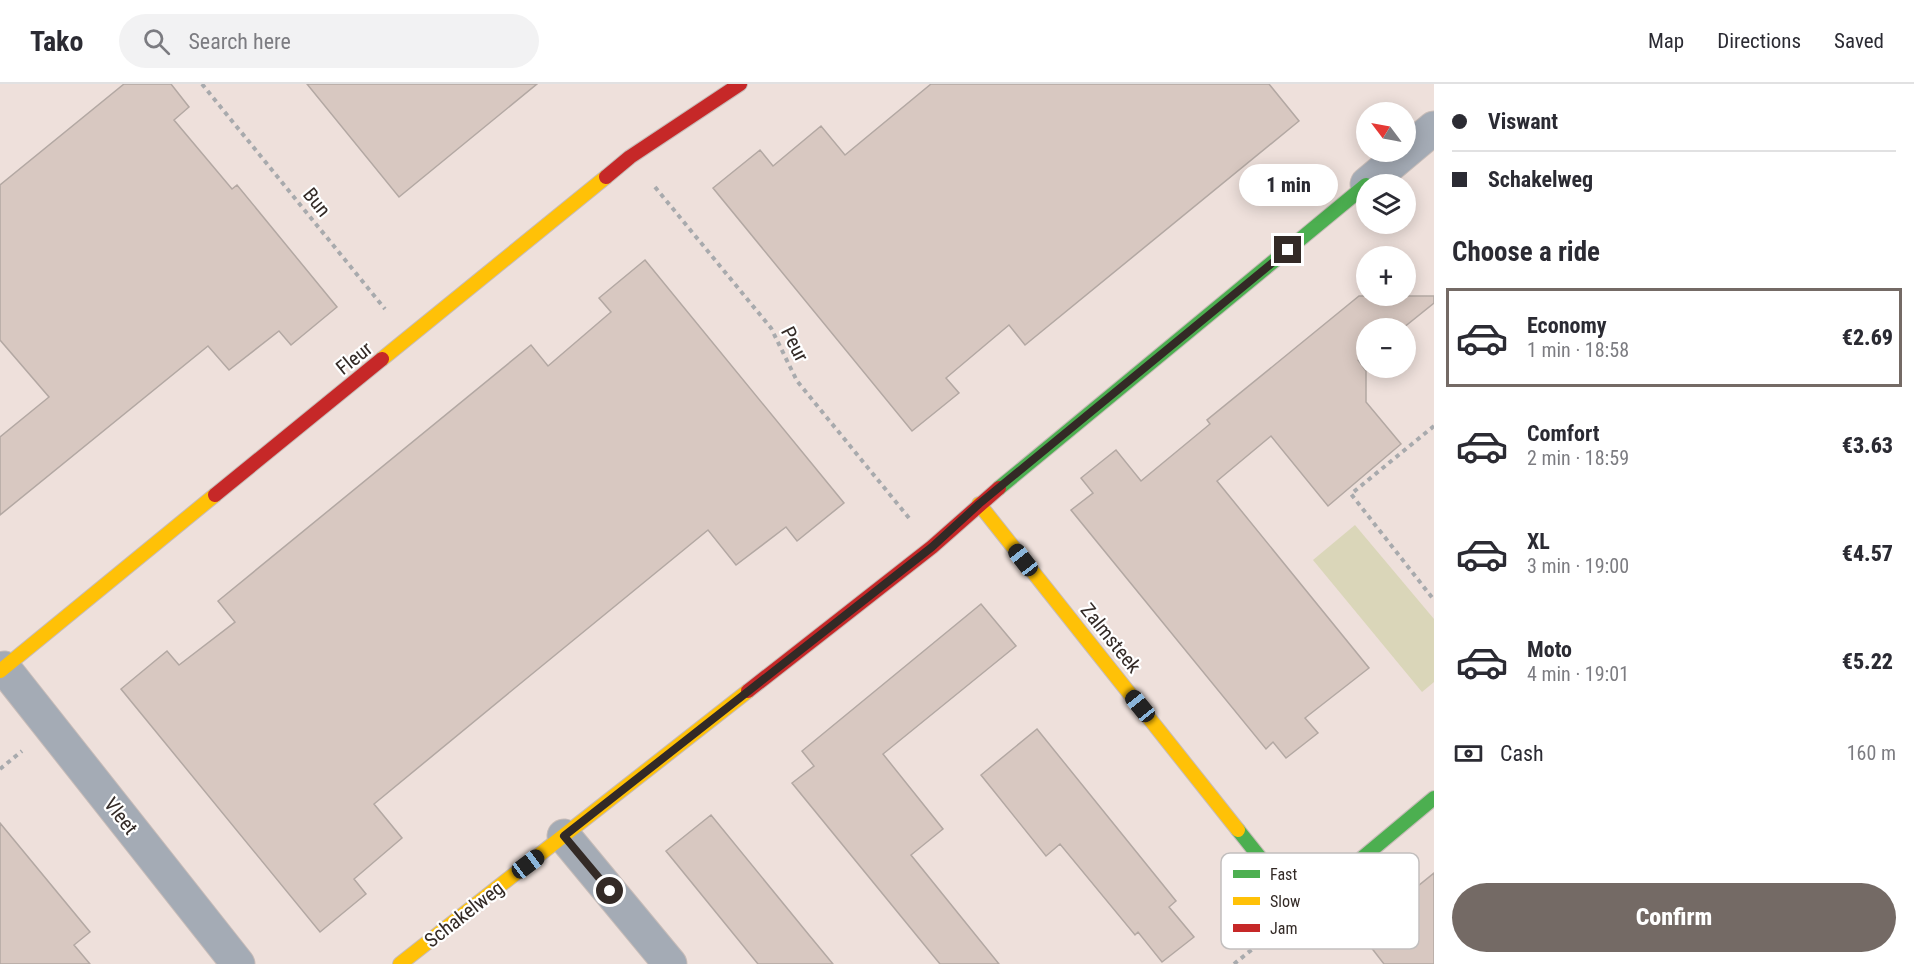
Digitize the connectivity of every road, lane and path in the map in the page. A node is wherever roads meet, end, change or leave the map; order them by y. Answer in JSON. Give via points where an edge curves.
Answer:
{"nodes":[{"id":1,"x":202,"y":84,"type":"edge"},
{"id":2,"x":740,"y":84,"type":"edge"},
{"id":3,"x":1434,"y":128,"type":"edge"},
{"id":4,"x":630,"y":157,"type":"junction"},
{"id":5,"x":1380,"y":174,"type":"edge"},
{"id":6,"x":1356,"y":194,"type":"edge"},
{"id":7,"x":409,"y":339,"type":"junction"},
{"id":8,"x":1434,"y":426,"type":"edge"},
{"id":9,"x":979,"y":504,"type":"junction"},
{"id":10,"x":932,"y":547,"type":"junction"},
{"id":11,"x":1434,"y":600,"type":"edge"},
{"id":12,"x":2,"y":670,"type":"edge"},
{"id":13,"x":1434,"y":798,"type":"edge"},
{"id":14,"x":564,"y":836,"type":"junction"},
{"id":15,"x":1256,"y":853,"type":"edge"},
{"id":16,"x":1368,"y":853,"type":"edge"},
{"id":17,"x":1252,"y":949,"type":"edge"},
{"id":18,"x":238,"y":964,"type":"edge"},
{"id":19,"x":400,"y":964,"type":"edge"},
{"id":20,"x":670,"y":964,"type":"edge"},
{"id":21,"x":1234,"y":964,"type":"edge"}],
"edges":[{"from":1,"to":7,"type":"path","name":"Bun"},
{"from":2,"to":4,"type":"street","name":"Fleur"},
{"from":3,"to":5,"type":"street","name":"Schakelweg"},
{"from":4,"to":7,"type":"street","name":"Fleur"},
{"from":4,"to":10,"type":"path","name":"Peur","via":[[771,328],[797,381]]},
{"from":6,"to":9,"type":"street","name":"Schakelweg"},
{"from":7,"to":12,"type":"street","name":"Fleur"},
{"from":8,"to":11,"type":"path","via":[[1351,494]]},
{"from":9,"to":10,"type":"street","name":"Schakelweg"},
{"from":9,"to":15,"type":"street","name":"Zalmsteek"},
{"from":10,"to":14,"type":"street","name":"Schakelweg"},
{"from":12,"to":18,"type":"street","name":"Vleet"},
{"from":13,"to":16,"type":"street"},
{"from":14,"to":19,"type":"street","name":"Schakelweg"},
{"from":14,"to":20,"type":"street"},
{"from":17,"to":21,"type":"path"}]}
